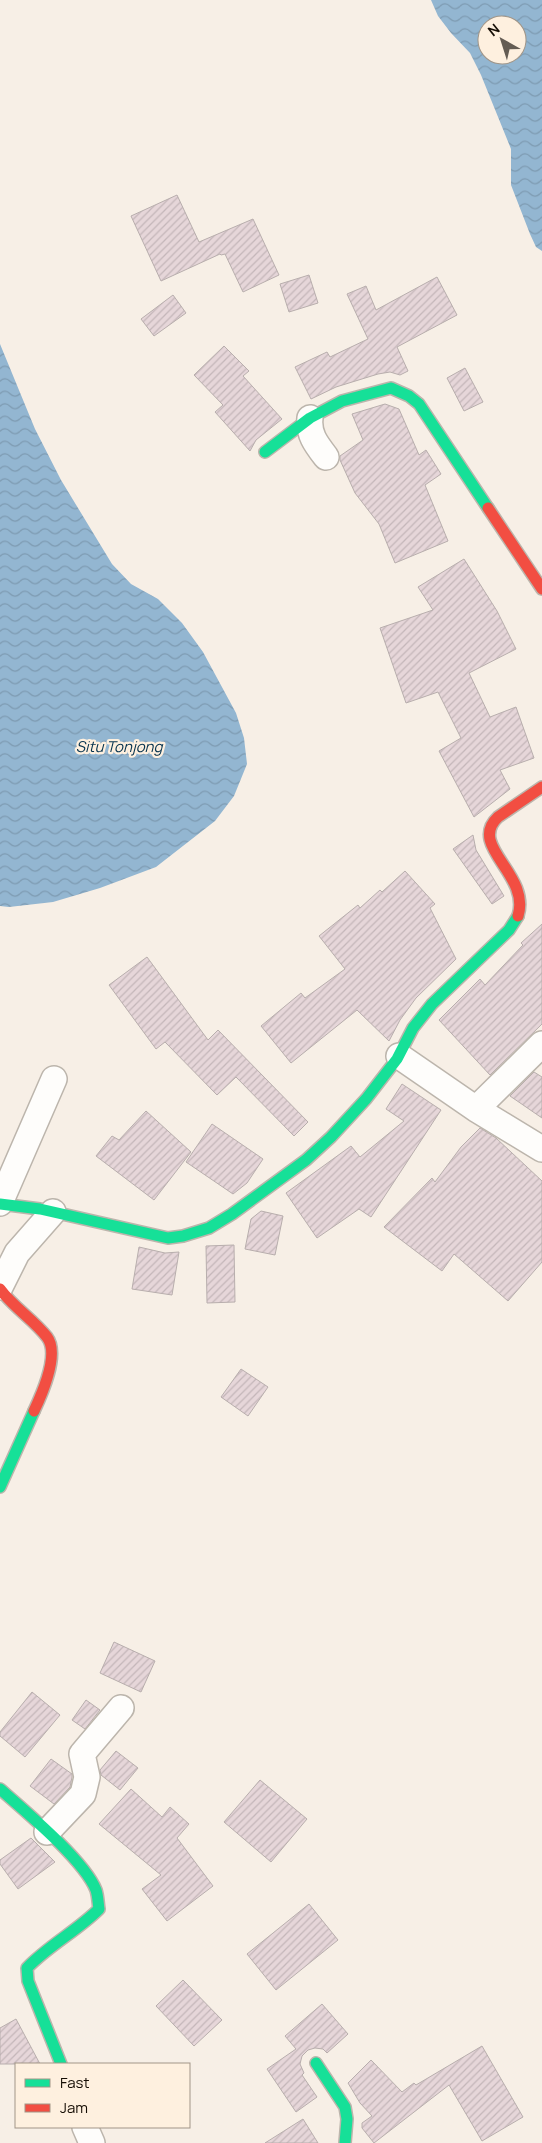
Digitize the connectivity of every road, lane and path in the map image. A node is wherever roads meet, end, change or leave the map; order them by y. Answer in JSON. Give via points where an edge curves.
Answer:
{"nodes":[{"id":1,"x":310,"y":418,"type":"junction"},
{"id":2,"x":265,"y":452,"type":"dead end"},
{"id":3,"x":326,"y":457,"type":"dead end"},
{"id":4,"x":542,"y":589,"type":"edge"},
{"id":5,"x":542,"y":787,"type":"edge"},
{"id":6,"x":542,"y":1044,"type":"edge"},
{"id":7,"x":398,"y":1056,"type":"junction"},
{"id":8,"x":54,"y":1079,"type":"dead end"},
{"id":9,"x":476,"y":1109,"type":"junction"},
{"id":10,"x":542,"y":1149,"type":"edge"},
{"id":11,"x":2,"y":1208,"type":"edge"},
{"id":12,"x":53,"y":1212,"type":"junction"},
{"id":13,"x":0,"y":1288,"type":"edge"},
{"id":14,"x":0,"y":1487,"type":"edge"},
{"id":15,"x":121,"y":1708,"type":"dead end"},
{"id":16,"x":0,"y":1789,"type":"edge"},
{"id":17,"x":47,"y":1832,"type":"junction"},
{"id":18,"x":60,"y":2063,"type":"edge"},
{"id":19,"x":316,"y":2063,"type":"dead end"},
{"id":20,"x":85,"y":2128,"type":"edge"},
{"id":21,"x":92,"y":2143,"type":"edge"},
{"id":22,"x":345,"y":2143,"type":"edge"}],
"edges":[{"from":1,"to":2,"type":"street"},
{"from":1,"to":3,"type":"street","via":[[308,428]]},
{"from":1,"to":4,"type":"street","via":[[326,408],[382,389],[398,390],[409,396],[419,404]]},
{"from":5,"to":7,"type":"street","via":[[492,823],[488,836],[490,846],[516,882],[521,895],[517,920],[437,999]]},
{"from":6,"to":9,"type":"street"},
{"from":7,"to":9,"type":"street"},
{"from":7,"to":12,"type":"street","via":[[326,1142],[224,1222],[203,1232],[168,1238]]},
{"from":8,"to":11,"type":"street"},
{"from":9,"to":10,"type":"street"},
{"from":11,"to":12,"type":"street"},
{"from":12,"to":13,"type":"street","via":[[18,1253]]},
{"from":13,"to":14,"type":"street","via":[[9,1301],[48,1338],[52,1362],[41,1397]]},
{"from":15,"to":17,"type":"street","via":[[84,1749],[87,1777],[83,1794]]},
{"from":16,"to":17,"type":"street"},
{"from":17,"to":18,"type":"street","via":[[96,1888],[99,1909],[87,1923],[36,1957],[27,1968],[28,1980]]},
{"from":19,"to":22,"type":"street","via":[[345,2107]]},
{"from":20,"to":21,"type":"street"}]}
